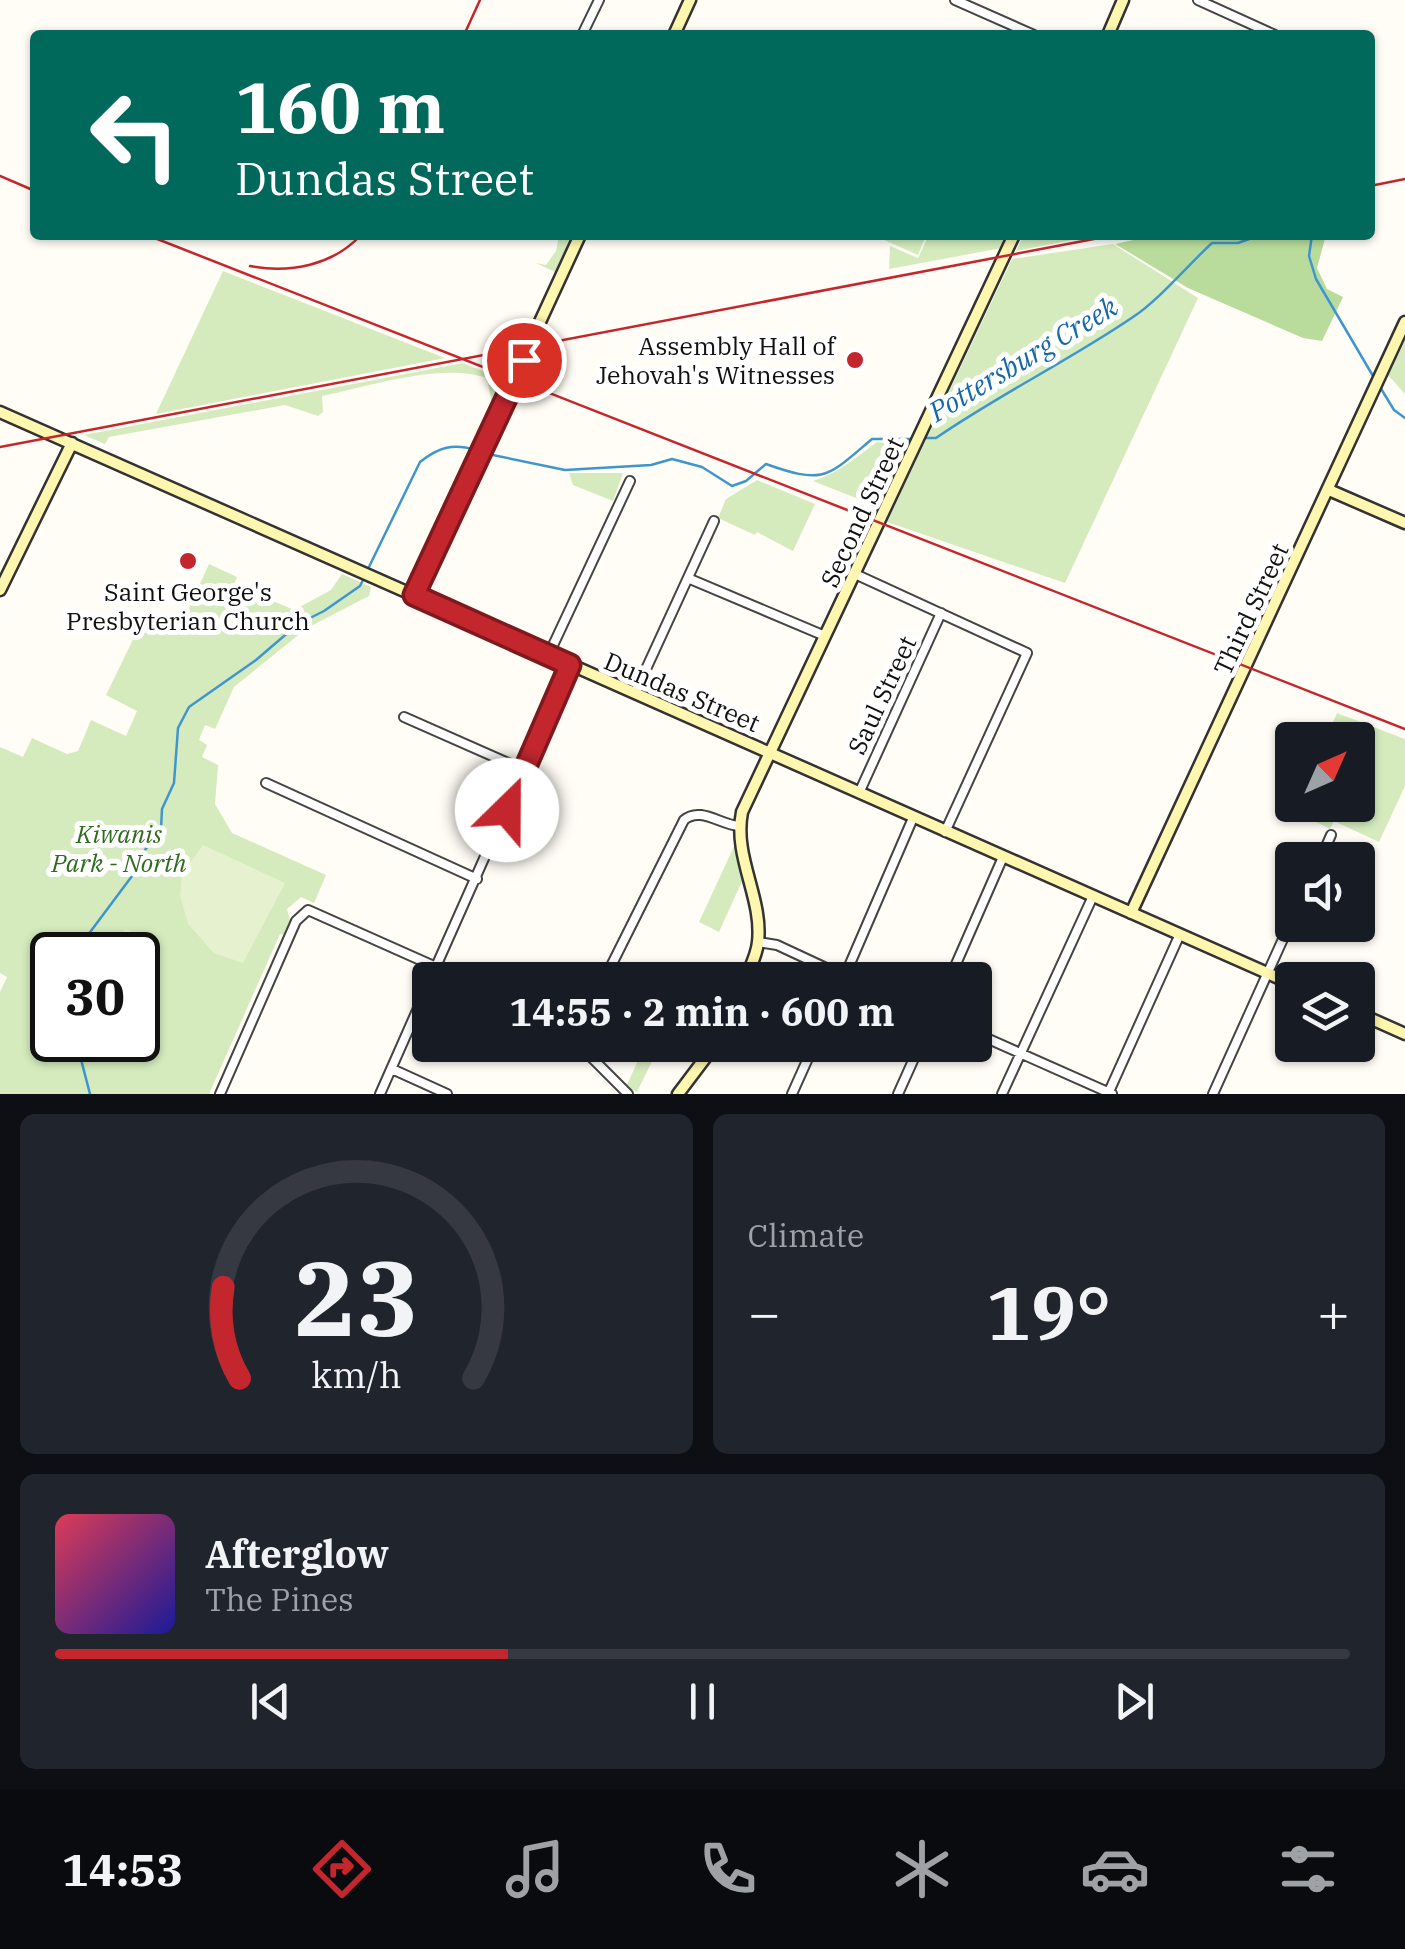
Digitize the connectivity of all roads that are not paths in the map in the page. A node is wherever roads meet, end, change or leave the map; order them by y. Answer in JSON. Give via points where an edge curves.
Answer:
{"nodes":[{"id":1,"x":599,"y":0,"type":"edge"},
{"id":2,"x":690,"y":0,"type":"edge"},
{"id":3,"x":955,"y":0,"type":"edge"},
{"id":4,"x":1124,"y":0,"type":"edge"},
{"id":5,"x":1198,"y":0,"type":"edge"},
{"id":6,"x":584,"y":30,"type":"edge"},
{"id":7,"x":676,"y":30,"type":"edge"},
{"id":8,"x":1023,"y":30,"type":"edge"},
{"id":9,"x":1110,"y":30,"type":"edge"},
{"id":10,"x":1264,"y":30,"type":"edge"},
{"id":11,"x":578,"y":240,"type":"edge"},
{"id":12,"x":1012,"y":240,"type":"edge"},
{"id":13,"x":1405,"y":322,"type":"edge"},
{"id":14,"x":0,"y":412,"type":"edge"},
{"id":15,"x":72,"y":443,"type":"junction"},
{"id":16,"x":630,"y":480,"type":"dead end"},
{"id":17,"x":1329,"y":490,"type":"junction"},
{"id":18,"x":714,"y":521,"type":"dead end"},
{"id":19,"x":1405,"y":524,"type":"edge"},
{"id":20,"x":855,"y":574,"type":"junction"},
{"id":21,"x":690,"y":579,"type":"junction"},
{"id":22,"x":0,"y":590,"type":"edge"},
{"id":23,"x":414,"y":595,"type":"junction"},
{"id":24,"x":941,"y":613,"type":"junction"},
{"id":25,"x":825,"y":636,"type":"junction"},
{"id":26,"x":548,"y":656,"type":"junction"},
{"id":27,"x":570,"y":665,"type":"junction"},
{"id":28,"x":634,"y":693,"type":"junction"},
{"id":29,"x":404,"y":717,"type":"dead end"},
{"id":30,"x":772,"y":752,"type":"junction"},
{"id":31,"x":524,"y":770,"type":"junction"},
{"id":32,"x":266,"y":783,"type":"dead end"},
{"id":33,"x":859,"y":793,"type":"junction"},
{"id":34,"x":913,"y":818,"type":"junction"},
{"id":35,"x":740,"y":826,"type":"junction"},
{"id":36,"x":946,"y":832,"type":"junction"},
{"id":37,"x":1331,"y":836,"type":"dead end"},
{"id":38,"x":1328,"y":842,"type":"edge"},
{"id":39,"x":1003,"y":857,"type":"junction"},
{"id":40,"x":478,"y":879,"type":"junction"},
{"id":41,"x":1093,"y":896,"type":"junction"},
{"id":42,"x":1130,"y":913,"type":"junction"},
{"id":43,"x":1180,"y":934,"type":"junction"},
{"id":44,"x":758,"y":942,"type":"junction"},
{"id":45,"x":1281,"y":942,"type":"edge"},
{"id":46,"x":425,"y":962,"type":"edge"},
{"id":47,"x":438,"y":962,"type":"edge"},
{"id":48,"x":613,"y":962,"type":"edge"},
{"id":49,"x":751,"y":962,"type":"edge"},
{"id":50,"x":812,"y":962,"type":"edge"},
{"id":51,"x":853,"y":962,"type":"edge"},
{"id":52,"x":957,"y":962,"type":"edge"},
{"id":53,"x":1267,"y":972,"type":"junction"},
{"id":54,"x":1275,"y":976,"type":"edge"},
{"id":55,"x":1375,"y":1021,"type":"edge"},
{"id":56,"x":412,"y":1022,"type":"edge"},
{"id":57,"x":1405,"y":1034,"type":"edge"},
{"id":58,"x":992,"y":1042,"type":"edge"},
{"id":59,"x":1020,"y":1054,"type":"junction"},
{"id":60,"x":595,"y":1062,"type":"edge"},
{"id":61,"x":702,"y":1062,"type":"edge"},
{"id":62,"x":806,"y":1062,"type":"edge"},
{"id":63,"x":912,"y":1062,"type":"edge"},
{"id":64,"x":392,"y":1069,"type":"junction"},
{"id":65,"x":220,"y":1094,"type":"edge"},
{"id":66,"x":380,"y":1094,"type":"edge"},
{"id":67,"x":448,"y":1094,"type":"edge"},
{"id":68,"x":628,"y":1094,"type":"edge"},
{"id":69,"x":678,"y":1094,"type":"edge"},
{"id":70,"x":792,"y":1094,"type":"edge"},
{"id":71,"x":898,"y":1094,"type":"edge"},
{"id":72,"x":1002,"y":1094,"type":"edge"},
{"id":73,"x":1109,"y":1094,"type":"edge"},
{"id":74,"x":1213,"y":1094,"type":"edge"}],
"edges":[{"from":1,"to":6,"type":"street"},
{"from":2,"to":7,"type":"street"},
{"from":3,"to":8,"type":"street"},
{"from":4,"to":9,"type":"street"},
{"from":5,"to":10,"type":"street"},
{"from":11,"to":23,"type":"street"},
{"from":12,"to":20,"type":"street","name":"Second Street"},
{"from":13,"to":17,"type":"street","name":"Third Street"},
{"from":14,"to":15,"type":"street","name":"Dundas Street"},
{"from":15,"to":22,"type":"street"},
{"from":15,"to":23,"type":"street","name":"Dundas Street"},
{"from":16,"to":26,"type":"street"},
{"from":17,"to":19,"type":"street"},
{"from":17,"to":42,"type":"street","name":"Third Street"},
{"from":18,"to":21,"type":"street"},
{"from":20,"to":24,"type":"street"},
{"from":20,"to":25,"type":"street","name":"Second Street"},
{"from":21,"to":25,"type":"street"},
{"from":21,"to":28,"type":"street"},
{"from":23,"to":26,"type":"street","name":"Dundas Street"},
{"from":24,"to":33,"type":"street","name":"Saul Street"},
{"from":24,"to":36,"type":"street","via":[[1027,654]]},
{"from":25,"to":30,"type":"street","name":"Second Street"},
{"from":26,"to":27,"type":"street","name":"Dundas Street"},
{"from":27,"to":28,"type":"street","name":"Dundas Street"},
{"from":27,"to":31,"type":"street"},
{"from":28,"to":30,"type":"street","name":"Dundas Street"},
{"from":29,"to":31,"type":"street"},
{"from":30,"to":33,"type":"street","name":"Dundas Street"},
{"from":30,"to":35,"type":"street","name":"Second Street"},
{"from":31,"to":40,"type":"street"},
{"from":32,"to":40,"type":"street"},
{"from":33,"to":34,"type":"street","name":"Dundas Street"},
{"from":34,"to":36,"type":"street","name":"Dundas Street"},
{"from":34,"to":51,"type":"street"},
{"from":35,"to":44,"type":"street"},
{"from":35,"to":48,"type":"street","via":[[698,814],[684,820]]},
{"from":36,"to":39,"type":"street","name":"Dundas Street"},
{"from":37,"to":38,"type":"street"},
{"from":39,"to":41,"type":"street","name":"Dundas Street"},
{"from":39,"to":52,"type":"street"},
{"from":40,"to":47,"type":"street"},
{"from":41,"to":42,"type":"street","name":"Dundas Street"},
{"from":41,"to":59,"type":"street"},
{"from":42,"to":43,"type":"street","name":"Dundas Street"},
{"from":43,"to":53,"type":"street","name":"Dundas Street"},
{"from":43,"to":73,"type":"street"},
{"from":44,"to":49,"type":"street"},
{"from":44,"to":50,"type":"street"},
{"from":45,"to":53,"type":"street"},
{"from":46,"to":65,"type":"street","via":[[308,910],[296,921]]},
{"from":53,"to":54,"type":"street","name":"Dundas Street"},
{"from":53,"to":74,"type":"street"},
{"from":55,"to":57,"type":"street"},
{"from":56,"to":64,"type":"street"},
{"from":58,"to":59,"type":"street"},
{"from":59,"to":72,"type":"street"},
{"from":59,"to":73,"type":"street"},
{"from":60,"to":68,"type":"street"},
{"from":61,"to":69,"type":"street"},
{"from":62,"to":70,"type":"street"},
{"from":63,"to":71,"type":"street"},
{"from":64,"to":66,"type":"street"},
{"from":64,"to":67,"type":"street"}]}
